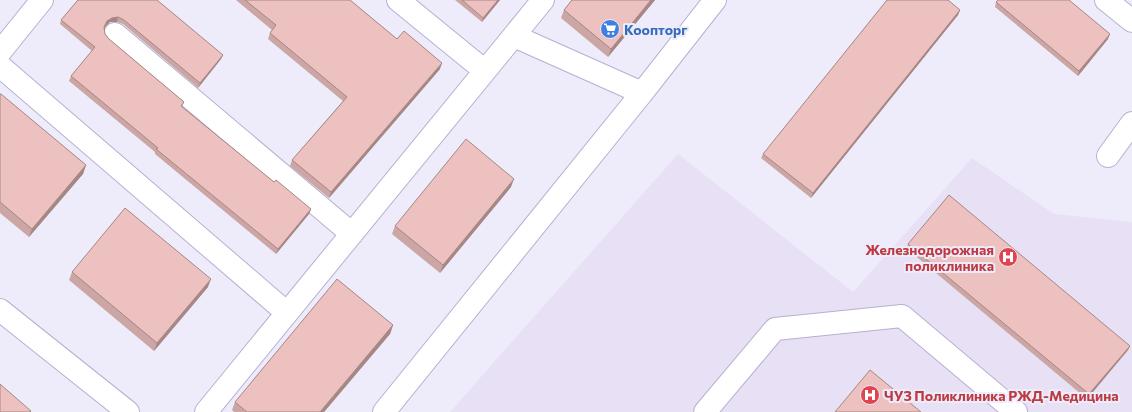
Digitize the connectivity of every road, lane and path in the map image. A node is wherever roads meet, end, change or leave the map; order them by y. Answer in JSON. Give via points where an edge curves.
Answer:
{"nodes":[{"id":1,"x":42,"y":0,"type":"edge"},
{"id":2,"x":398,"y":0,"type":"edge"},
{"id":3,"x":543,"y":0,"type":"edge"},
{"id":4,"x":715,"y":0,"type":"edge"},
{"id":5,"x":1106,"y":0,"type":"edge"},
{"id":6,"x":1132,"y":21,"type":"edge"},
{"id":7,"x":115,"y":34,"type":"dead end"},
{"id":8,"x":514,"y":36,"type":"junction"},
{"id":9,"x":0,"y":52,"type":"edge"},
{"id":10,"x":0,"y":66,"type":"edge"},
{"id":11,"x":485,"y":71,"type":"junction"},
{"id":12,"x":642,"y":93,"type":"junction"},
{"id":13,"x":1132,"y":123,"type":"edge"},
{"id":14,"x":1108,"y":156,"type":"dead end"},
{"id":15,"x":352,"y":234,"type":"junction"},
{"id":16,"x":0,"y":310,"type":"edge"},
{"id":17,"x":287,"y":313,"type":"junction"},
{"id":18,"x":128,"y":412,"type":"edge"},
{"id":19,"x":206,"y":412,"type":"edge"},
{"id":20,"x":384,"y":412,"type":"edge"},
{"id":21,"x":705,"y":412,"type":"edge"},
{"id":22,"x":1016,"y":412,"type":"edge"}],
"edges":[{"from":1,"to":9,"type":"street"},
{"from":2,"to":11,"type":"street"},
{"from":3,"to":8,"type":"street"},
{"from":4,"to":12,"type":"street"},
{"from":5,"to":6,"type":"street"},
{"from":7,"to":15,"type":"street"},
{"from":8,"to":11,"type":"street"},
{"from":8,"to":12,"type":"street"},
{"from":10,"to":17,"type":"street"},
{"from":11,"to":15,"type":"street"},
{"from":12,"to":20,"type":"street"},
{"from":13,"to":14,"type":"street"},
{"from":15,"to":17,"type":"street"},
{"from":16,"to":18,"type":"street"},
{"from":17,"to":19,"type":"street"},
{"from":21,"to":22,"type":"street","via":[[775,329],[902,316]]}]}
